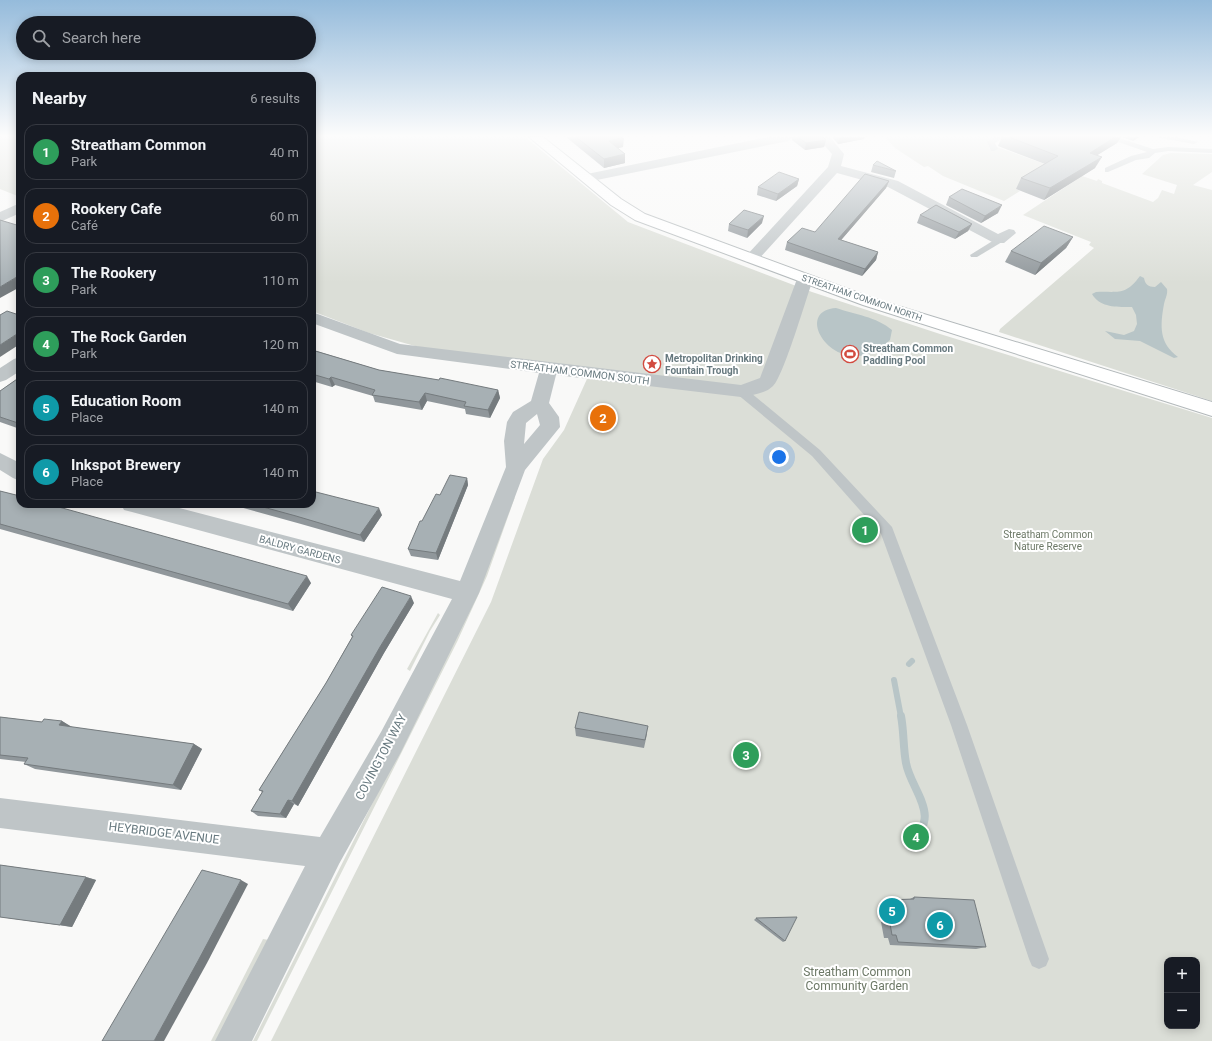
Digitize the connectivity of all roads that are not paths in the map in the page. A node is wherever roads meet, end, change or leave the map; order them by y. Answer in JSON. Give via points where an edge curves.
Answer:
{"nodes":[{"id":1,"x":596,"y":186,"type":"edge"},
{"id":2,"x":818,"y":186,"type":"edge"},
{"id":3,"x":896,"y":186,"type":"edge"},
{"id":4,"x":7,"y":200,"type":"dead end"},
{"id":5,"x":16,"y":204,"type":"edge"},
{"id":6,"x":16,"y":208,"type":"edge"},
{"id":7,"x":0,"y":218,"type":"edge"},
{"id":8,"x":1004,"y":236,"type":"joint"},
{"id":9,"x":974,"y":255,"type":"dead end"},
{"id":10,"x":751,"y":259,"type":"junction"},
{"id":11,"x":805,"y":279,"type":"junction"},
{"id":12,"x":316,"y":319,"type":"edge"},
{"id":13,"x":16,"y":366,"type":"edge"},
{"id":14,"x":549,"y":368,"type":"junction"},
{"id":15,"x":0,"y":376,"type":"edge"},
{"id":16,"x":741,"y":391,"type":"junction"},
{"id":17,"x":539,"y":405,"type":"junction"},
{"id":18,"x":1212,"y":410,"type":"edge"},
{"id":19,"x":0,"y":460,"type":"edge"},
{"id":20,"x":516,"y":466,"type":"junction"},
{"id":21,"x":16,"y":470,"type":"edge"},
{"id":22,"x":147,"y":508,"type":"edge"},
{"id":23,"x":467,"y":593,"type":"junction"},
{"id":24,"x":0,"y":813,"type":"edge"},
{"id":25,"x":328,"y":853,"type":"junction"},
{"id":26,"x":1039,"y":958,"type":"dead end"},
{"id":27,"x":234,"y":1041,"type":"edge"}],
"edges":[{"from":1,"to":10,"type":"main road","name":"STREATHAM COMMON NORTH","via":[[640,217]]},
{"from":2,"to":10,"type":"street"},
{"from":3,"to":8,"type":"street"},
{"from":4,"to":5,"type":"street"},
{"from":6,"to":7,"type":"street"},
{"from":8,"to":9,"type":"lane"},
{"from":10,"to":11,"type":"main road","name":"STREATHAM COMMON NORTH"},
{"from":11,"to":16,"type":"street","name":"STREATHAM COMMON SOUTH","via":[[776,362],[766,382],[754,389]]},
{"from":11,"to":18,"type":"main road","name":"STREATHAM COMMON NORTH","via":[[869,302]]},
{"from":12,"to":14,"type":"street","name":"STREATHAM COMMON SOUTH","via":[[397,349]]},
{"from":13,"to":15,"type":"street"},
{"from":14,"to":16,"type":"street","name":"STREATHAM COMMON SOUTH"},
{"from":14,"to":17,"type":"street"},
{"from":16,"to":26,"type":"lane","via":[[816,452],[887,531],[959,725]]},
{"from":17,"to":20,"type":"street","name":"COVINGTON WAY","via":[[521,416],[516,425]]},
{"from":17,"to":20,"type":"street","name":"COVINGTON WAY","via":[[548,414],[550,427]]},
{"from":19,"to":21,"type":"street"},
{"from":20,"to":23,"type":"street","name":"COVINGTON WAY"},
{"from":22,"to":23,"type":"street","name":"BALDRY GARDENS"},
{"from":23,"to":25,"type":"street","name":"COVINGTON WAY","via":[[391,742]]},
{"from":24,"to":25,"type":"street","name":"HEYBRIDGE AVENUE"},
{"from":25,"to":27,"type":"street","name":"COVINGTON WAY"}]}
